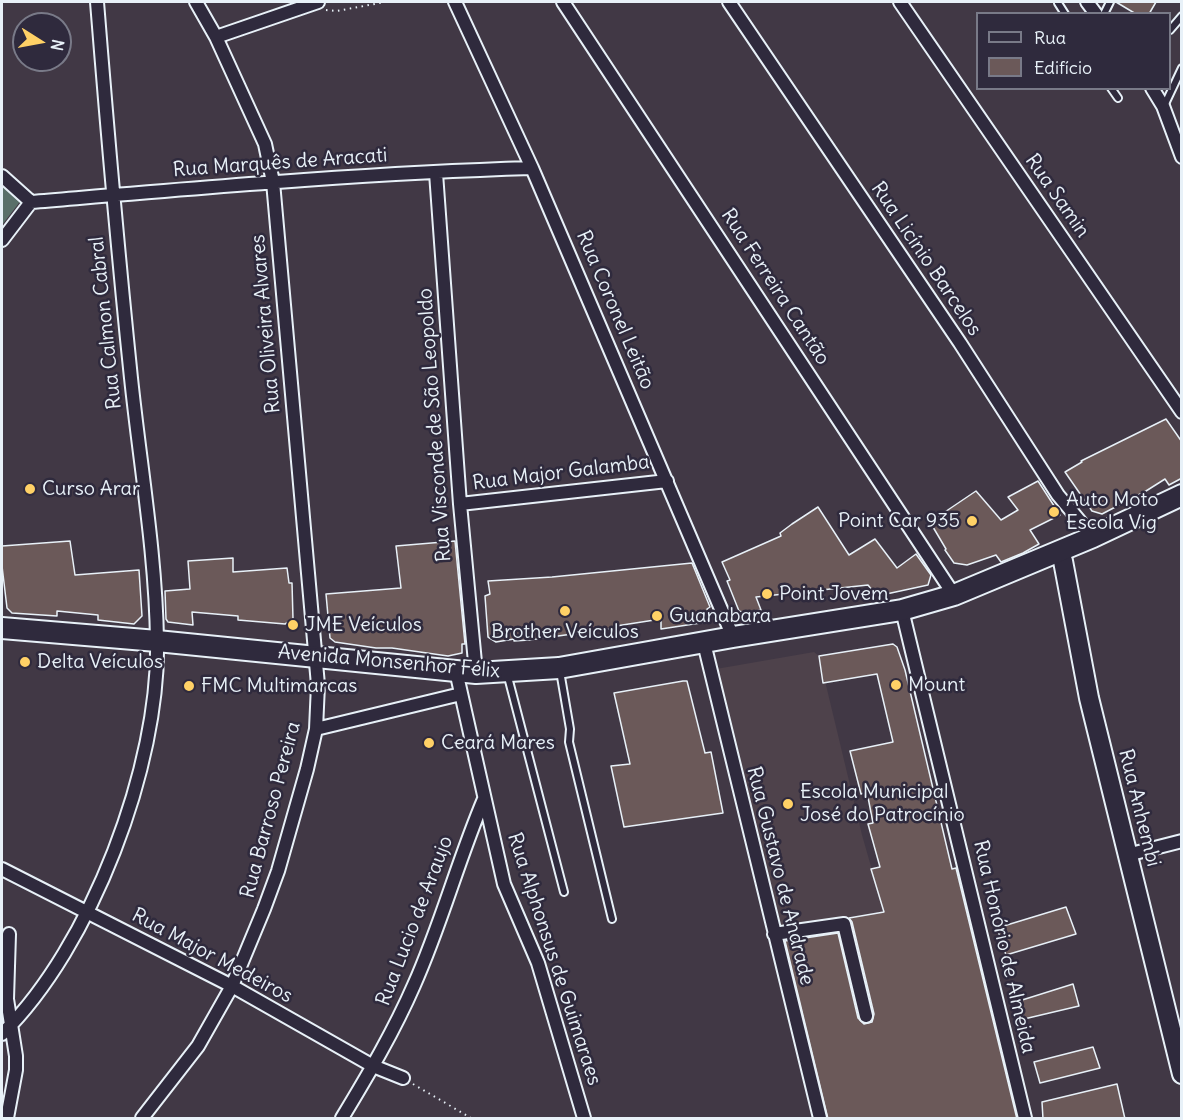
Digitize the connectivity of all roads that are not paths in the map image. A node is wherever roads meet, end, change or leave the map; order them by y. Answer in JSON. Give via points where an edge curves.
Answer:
{"nodes":[{"id":1,"x":97,"y":2,"type":"edge"},
{"id":2,"x":196,"y":2,"type":"edge"},
{"id":3,"x":455,"y":2,"type":"edge"},
{"id":4,"x":563,"y":2,"type":"edge"},
{"id":5,"x":729,"y":2,"type":"edge"},
{"id":6,"x":900,"y":2,"type":"edge"},
{"id":7,"x":313,"y":3,"type":"edge"},
{"id":8,"x":1058,"y":3,"type":"dead end"},
{"id":9,"x":1064,"y":12,"type":"edge"},
{"id":10,"x":1182,"y":16,"type":"edge"},
{"id":11,"x":1171,"y":29,"type":"edge"},
{"id":12,"x":216,"y":37,"type":"junction"},
{"id":13,"x":1182,"y":68,"type":"edge"},
{"id":14,"x":1113,"y":90,"type":"edge"},
{"id":15,"x":1153,"y":90,"type":"edge"},
{"id":16,"x":1118,"y":98,"type":"dead end"},
{"id":17,"x":1163,"y":106,"type":"junction"},
{"id":18,"x":1182,"y":157,"type":"edge"},
{"id":19,"x":532,"y":168,"type":"junction"},
{"id":20,"x":436,"y":173,"type":"junction"},
{"id":21,"x":2,"y":176,"type":"edge"},
{"id":22,"x":273,"y":182,"type":"junction"},
{"id":23,"x":113,"y":195,"type":"junction"},
{"id":24,"x":31,"y":202,"type":"junction"},
{"id":25,"x":2,"y":240,"type":"edge"},
{"id":26,"x":1182,"y":412,"type":"edge"},
{"id":27,"x":667,"y":480,"type":"junction"},
{"id":28,"x":1182,"y":495,"type":"edge"},
{"id":29,"x":460,"y":504,"type":"junction"},
{"id":30,"x":1093,"y":537,"type":"junction"},
{"id":31,"x":1059,"y":551,"type":"junction"},
{"id":32,"x":954,"y":595,"type":"junction"},
{"id":33,"x":902,"y":610,"type":"junction"},
{"id":34,"x":2,"y":627,"type":"edge"},
{"id":35,"x":733,"y":637,"type":"junction"},
{"id":36,"x":157,"y":641,"type":"junction"},
{"id":37,"x":704,"y":643,"type":"junction"},
{"id":38,"x":316,"y":658,"type":"junction"},
{"id":39,"x":559,"y":668,"type":"junction"},
{"id":40,"x":466,"y":672,"type":"junction"},
{"id":41,"x":507,"y":672,"type":"junction"},
{"id":42,"x":461,"y":694,"type":"junction"},
{"id":43,"x":316,"y":729,"type":"junction"},
{"id":44,"x":484,"y":799,"type":"junction"},
{"id":45,"x":1182,"y":841,"type":"edge"},
{"id":46,"x":1127,"y":855,"type":"junction"},
{"id":47,"x":2,"y":869,"type":"edge"},
{"id":48,"x":564,"y":892,"type":"dead end"},
{"id":49,"x":88,"y":913,"type":"junction"},
{"id":50,"x":612,"y":919,"type":"dead end"},
{"id":51,"x":9,"y":934,"type":"dead end"},
{"id":52,"x":774,"y":934,"type":"junction"},
{"id":53,"x":232,"y":986,"type":"junction"},
{"id":54,"x":866,"y":1016,"type":"dead end"},
{"id":55,"x":12,"y":1024,"type":"junction"},
{"id":56,"x":2,"y":1034,"type":"edge"},
{"id":57,"x":373,"y":1066,"type":"junction"},
{"id":58,"x":1182,"y":1074,"type":"edge"},
{"id":59,"x":403,"y":1078,"type":"road end"},
{"id":60,"x":7,"y":1119,"type":"edge"},
{"id":61,"x":142,"y":1119,"type":"edge"},
{"id":62,"x":342,"y":1119,"type":"edge"},
{"id":63,"x":584,"y":1119,"type":"edge"},
{"id":64,"x":820,"y":1119,"type":"edge"},
{"id":65,"x":1025,"y":1119,"type":"edge"}],
"edges":[{"from":1,"to":23,"type":"street","name":"Rua Calmon Cabral"},
{"from":2,"to":12,"type":"street","name":"Rua Oliveira Alvares"},
{"from":3,"to":19,"type":"street","name":"Rua Coronel Leitão"},
{"from":4,"to":32,"type":"street","name":"Rua Ferreira Cantão"},
{"from":5,"to":30,"type":"street","name":"Rua Licínio Barcelos","via":[[1058,495]]},
{"from":6,"to":26,"type":"street","name":"Rua Samin"},
{"from":7,"to":12,"type":"street"},
{"from":8,"to":9,"type":"lane"},
{"from":10,"to":11,"type":"lane"},
{"from":12,"to":22,"type":"street","name":"Rua Oliveira Alvares","via":[[265,144]]},
{"from":13,"to":17,"type":"lane"},
{"from":14,"to":16,"type":"lane"},
{"from":15,"to":17,"type":"street"},
{"from":17,"to":18,"type":"street"},
{"from":19,"to":20,"type":"street","name":"Rua Marquês de Aracati"},
{"from":19,"to":27,"type":"street","name":"Rua Coronel Leitão"},
{"from":20,"to":22,"type":"street","name":"Rua Marquês de Aracati"},
{"from":20,"to":29,"type":"street","name":"Rua Visconde de São Leopoldo"},
{"from":21,"to":24,"type":"street"},
{"from":22,"to":23,"type":"street","name":"Rua Marquês de Aracati"},
{"from":22,"to":38,"type":"street","name":"Rua Oliveira Alvares"},
{"from":23,"to":24,"type":"street","name":"Rua Marquês de Aracati"},
{"from":23,"to":36,"type":"street","name":"Rua Calmon Cabral"},
{"from":24,"to":25,"type":"street"},
{"from":27,"to":29,"type":"street","name":"Rua Major Galamba"},
{"from":27,"to":35,"type":"street","name":"Rua Coronel Leitão"},
{"from":28,"to":30,"type":"main road","name":"Avenida Monsenhor Félix"},
{"from":29,"to":40,"type":"street","name":"Rua Visconde de São Leopoldo"},
{"from":30,"to":31,"type":"main road","name":"Avenida Monsenhor Félix"},
{"from":31,"to":32,"type":"main road","name":"Avenida Monsenhor Félix"},
{"from":31,"to":46,"type":"street","name":"Rua Anhembi"},
{"from":32,"to":33,"type":"main road","name":"Avenida Monsenhor Félix"},
{"from":33,"to":35,"type":"main road","name":"Avenida Monsenhor Félix"},
{"from":33,"to":65,"type":"street","name":"Rua Honório de Almeida"},
{"from":34,"to":36,"type":"main road","name":"Avenida Monsenhor Félix"},
{"from":35,"to":37,"type":"main road","name":"Avenida Monsenhor Félix"},
{"from":36,"to":38,"type":"main road","name":"Avenida Monsenhor Félix"},
{"from":36,"to":49,"type":"street","name":"Rua Calmon Cabral","via":[[153,706],[142,759],[120,836]]},
{"from":37,"to":39,"type":"main road","name":"Avenida Monsenhor Félix"},
{"from":37,"to":52,"type":"street","name":"Rua Gustavo de Andrade"},
{"from":38,"to":40,"type":"main road","name":"Avenida Monsenhor Félix"},
{"from":38,"to":43,"type":"street","name":"Rua Barroso Pereira"},
{"from":39,"to":41,"type":"main road","name":"Avenida Monsenhor Félix"},
{"from":39,"to":50,"type":"lane","via":[[569,742]]},
{"from":40,"to":41,"type":"main road","name":"Avenida Monsenhor Félix"},
{"from":40,"to":42,"type":"street","name":"Rua Alphonsus de Guimaraes"},
{"from":41,"to":48,"type":"lane"},
{"from":42,"to":43,"type":"street"},
{"from":42,"to":44,"type":"street","name":"Rua Alphonsus de Guimaraes"},
{"from":43,"to":53,"type":"street","name":"Rua Barroso Pereira","via":[[278,871]]},
{"from":44,"to":57,"type":"street","name":"Rua Lucio de Araujo","via":[[415,983]]},
{"from":44,"to":63,"type":"street","name":"Rua Alphonsus de Guimaraes","via":[[504,884],[538,963]]},
{"from":45,"to":46,"type":"street"},
{"from":46,"to":58,"type":"street","name":"Rua Anhembi"},
{"from":47,"to":49,"type":"street","name":"Rua Major Medeiros"},
{"from":49,"to":53,"type":"street","name":"Rua Major Medeiros"},
{"from":49,"to":55,"type":"street","name":"Rua Calmon Cabral","via":[[48,977]]},
{"from":51,"to":55,"type":"street","via":[[7,999]]},
{"from":52,"to":54,"type":"street","via":[[844,924]]},
{"from":52,"to":64,"type":"street","name":"Rua Gustavo de Andrade"},
{"from":53,"to":57,"type":"street","name":"Rua Major Medeiros"},
{"from":53,"to":61,"type":"street","name":"Rua Barroso Pereira","via":[[198,1046]]},
{"from":55,"to":56,"type":"street","name":"Rua Calmon Cabral"},
{"from":55,"to":60,"type":"street","via":[[16,1070]]},
{"from":57,"to":59,"type":"street","name":"Rua Major Medeiros"},
{"from":57,"to":62,"type":"street","name":"Rua Lucio de Araujo"}]}
